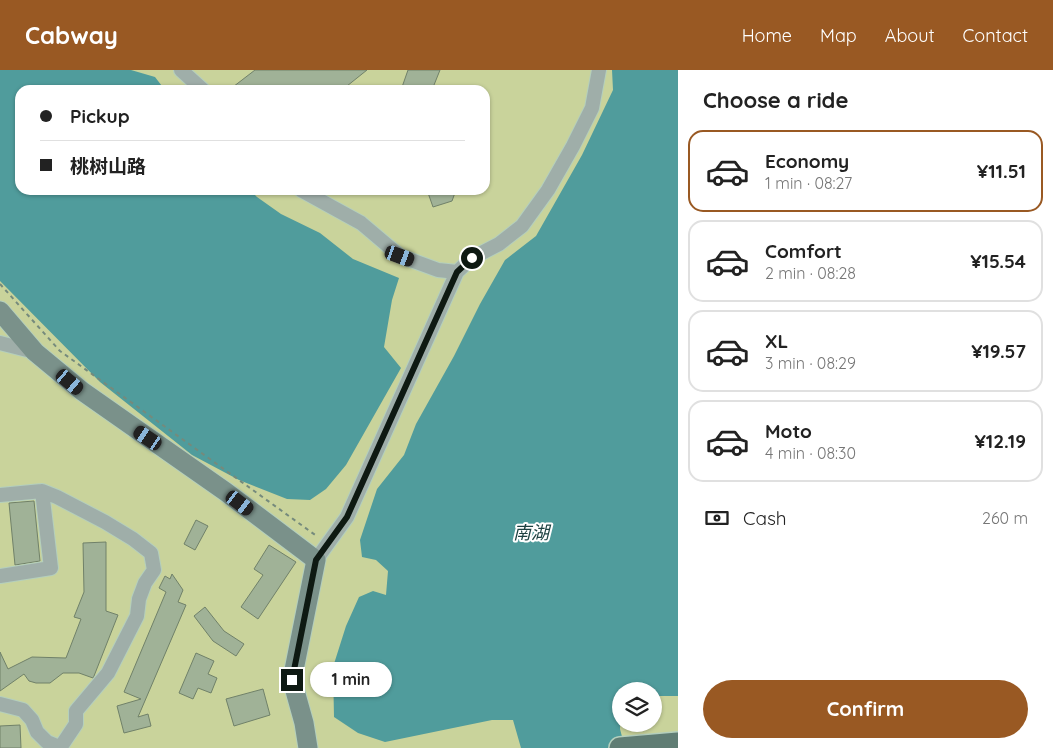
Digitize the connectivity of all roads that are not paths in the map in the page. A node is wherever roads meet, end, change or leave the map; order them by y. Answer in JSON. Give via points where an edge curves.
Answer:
{"nodes":[{"id":1,"x":181,"y":70,"type":"edge"},
{"id":2,"x":599,"y":70,"type":"edge"},
{"id":3,"x":198,"y":85,"type":"edge"},
{"id":4,"x":310,"y":195,"type":"edge"},
{"id":5,"x":457,"y":272,"type":"junction"},
{"id":6,"x":0,"y":312,"type":"edge"},
{"id":7,"x":0,"y":343,"type":"edge"},
{"id":8,"x":35,"y":352,"type":"junction"},
{"id":9,"x":42,"y":491,"type":"junction"},
{"id":10,"x":0,"y":495,"type":"edge"},
{"id":11,"x":316,"y":560,"type":"junction"},
{"id":12,"x":0,"y":576,"type":"edge"},
{"id":13,"x":0,"y":704,"type":"edge"},
{"id":14,"x":678,"y":743,"type":"edge"},
{"id":15,"x":60,"y":747,"type":"edge"},
{"id":16,"x":308,"y":748,"type":"edge"},
{"id":17,"x":620,"y":748,"type":"edge"}],
"edges":[{"from":1,"to":3,"type":"street"},
{"from":2,"to":5,"type":"street","via":[[592,108],[548,190],[522,226],[472,258]]},
{"from":4,"to":5,"type":"street","via":[[361,223],[400,256],[438,270]]},
{"from":5,"to":11,"type":"street","via":[[347,517]]},
{"from":6,"to":8,"type":"street"},
{"from":7,"to":8,"type":"street"},
{"from":8,"to":11,"type":"street","via":[[82,392],[226,492]]},
{"from":9,"to":10,"type":"street"},
{"from":9,"to":12,"type":"street","via":[[51,568]]},
{"from":9,"to":15,"type":"street","via":[[57,496],[133,539],[151,553],[154,570],[139,599],[137,616],[108,673],[76,711],[76,724]]},
{"from":11,"to":16,"type":"street","via":[[292,680]]},
{"from":13,"to":15,"type":"street","via":[[23,710],[47,742]]},
{"from":14,"to":17,"type":"main road"}]}
